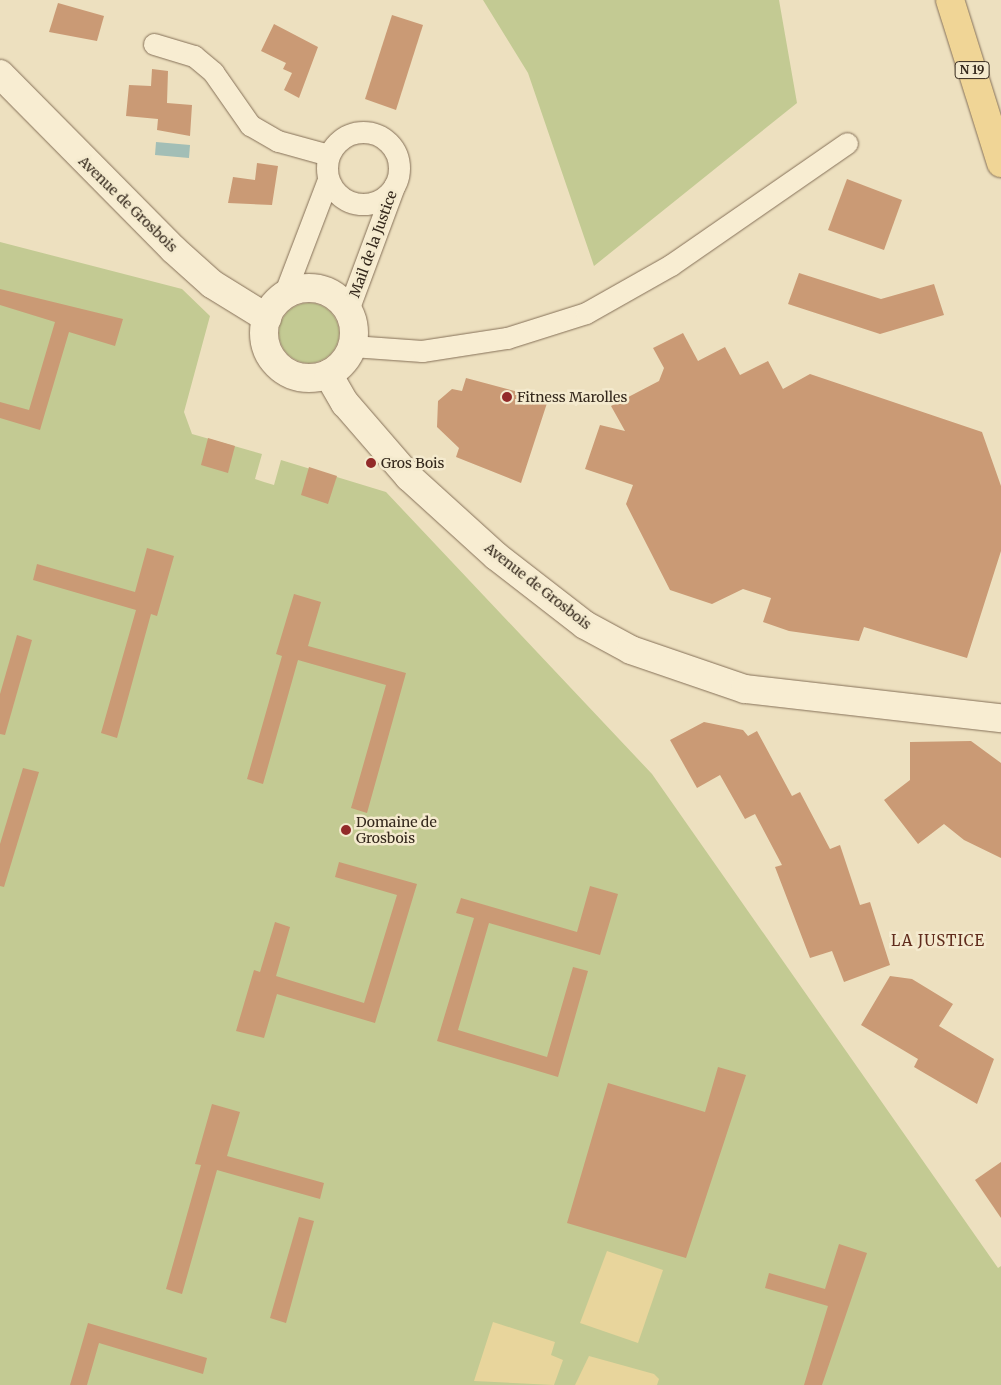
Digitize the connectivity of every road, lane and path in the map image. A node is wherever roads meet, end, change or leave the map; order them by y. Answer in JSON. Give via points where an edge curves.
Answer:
{"nodes":[{"id":1,"x":950,"y":0,"type":"edge"},
{"id":2,"x":154,"y":44,"type":"dead end"},
{"id":3,"x":0,"y":74,"type":"edge"},
{"id":4,"x":846,"y":143,"type":"dead end"},
{"id":5,"x":997,"y":152,"type":"edge"},
{"id":6,"x":329,"y":155,"type":"junction"},
{"id":7,"x":398,"y":178,"type":"junction"},
{"id":8,"x":1001,"y":179,"type":"edge"},
{"id":9,"x":328,"y":180,"type":"junction"},
{"id":10,"x":284,"y":295,"type":"junction"},
{"id":11,"x":348,"y":310,"type":"junction"},
{"id":12,"x":267,"y":318,"type":"junction"},
{"id":13,"x":352,"y":346,"type":"junction"},
{"id":14,"x":328,"y":374,"type":"junction"},
{"id":15,"x":299,"y":376,"type":"junction"},
{"id":16,"x":409,"y":477,"type":"junction"},
{"id":17,"x":1001,"y":706,"type":"edge"},
{"id":18,"x":949,"y":711,"type":"junction"},
{"id":19,"x":1001,"y":718,"type":"edge"}],
"edges":[{"from":1,"to":5,"type":"main road","number":"N 19"},
{"from":2,"to":6,"type":"street","via":[[194,56],[213,72],[250,125],[278,141]]},
{"from":3,"to":12,"type":"street","name":"Avenue de Grosbois","via":[[174,249],[218,288]]},
{"from":4,"to":13,"type":"street","via":[[671,264],[586,313],[507,338],[422,351]]},
{"from":5,"to":8,"type":"main road","number":"N 19"},
{"from":6,"to":7,"type":"street","via":[[351,134],[375,134],[394,150]]},
{"from":6,"to":9,"type":"street"},
{"from":7,"to":9,"type":"street","via":[[385,196],[364,204],[342,198]]},
{"from":7,"to":11,"type":"street","name":"Mail de la Justice"},
{"from":9,"to":10,"type":"street"},
{"from":10,"to":11,"type":"street","via":[[312,288],[339,299]]},
{"from":10,"to":12,"type":"street"},
{"from":11,"to":13,"type":"street"},
{"from":12,"to":15,"type":"street","via":[[268,350],[280,367]]},
{"from":13,"to":14,"type":"street","via":[[343,362]]},
{"from":14,"to":15,"type":"street"},
{"from":14,"to":16,"type":"street","name":"Avenue de Grosbois","via":[[345,403]]},
{"from":15,"to":16,"type":"street","name":"Avenue de Grosbois","via":[[378,457]]},
{"from":16,"to":18,"type":"street","name":"Avenue de Grosbois","via":[[496,556],[585,625],[631,650],[745,688]]},
{"from":17,"to":18,"type":"street","name":"Avenue de Grosbois"},
{"from":18,"to":19,"type":"street","name":"Avenue de Grosbois"}]}
